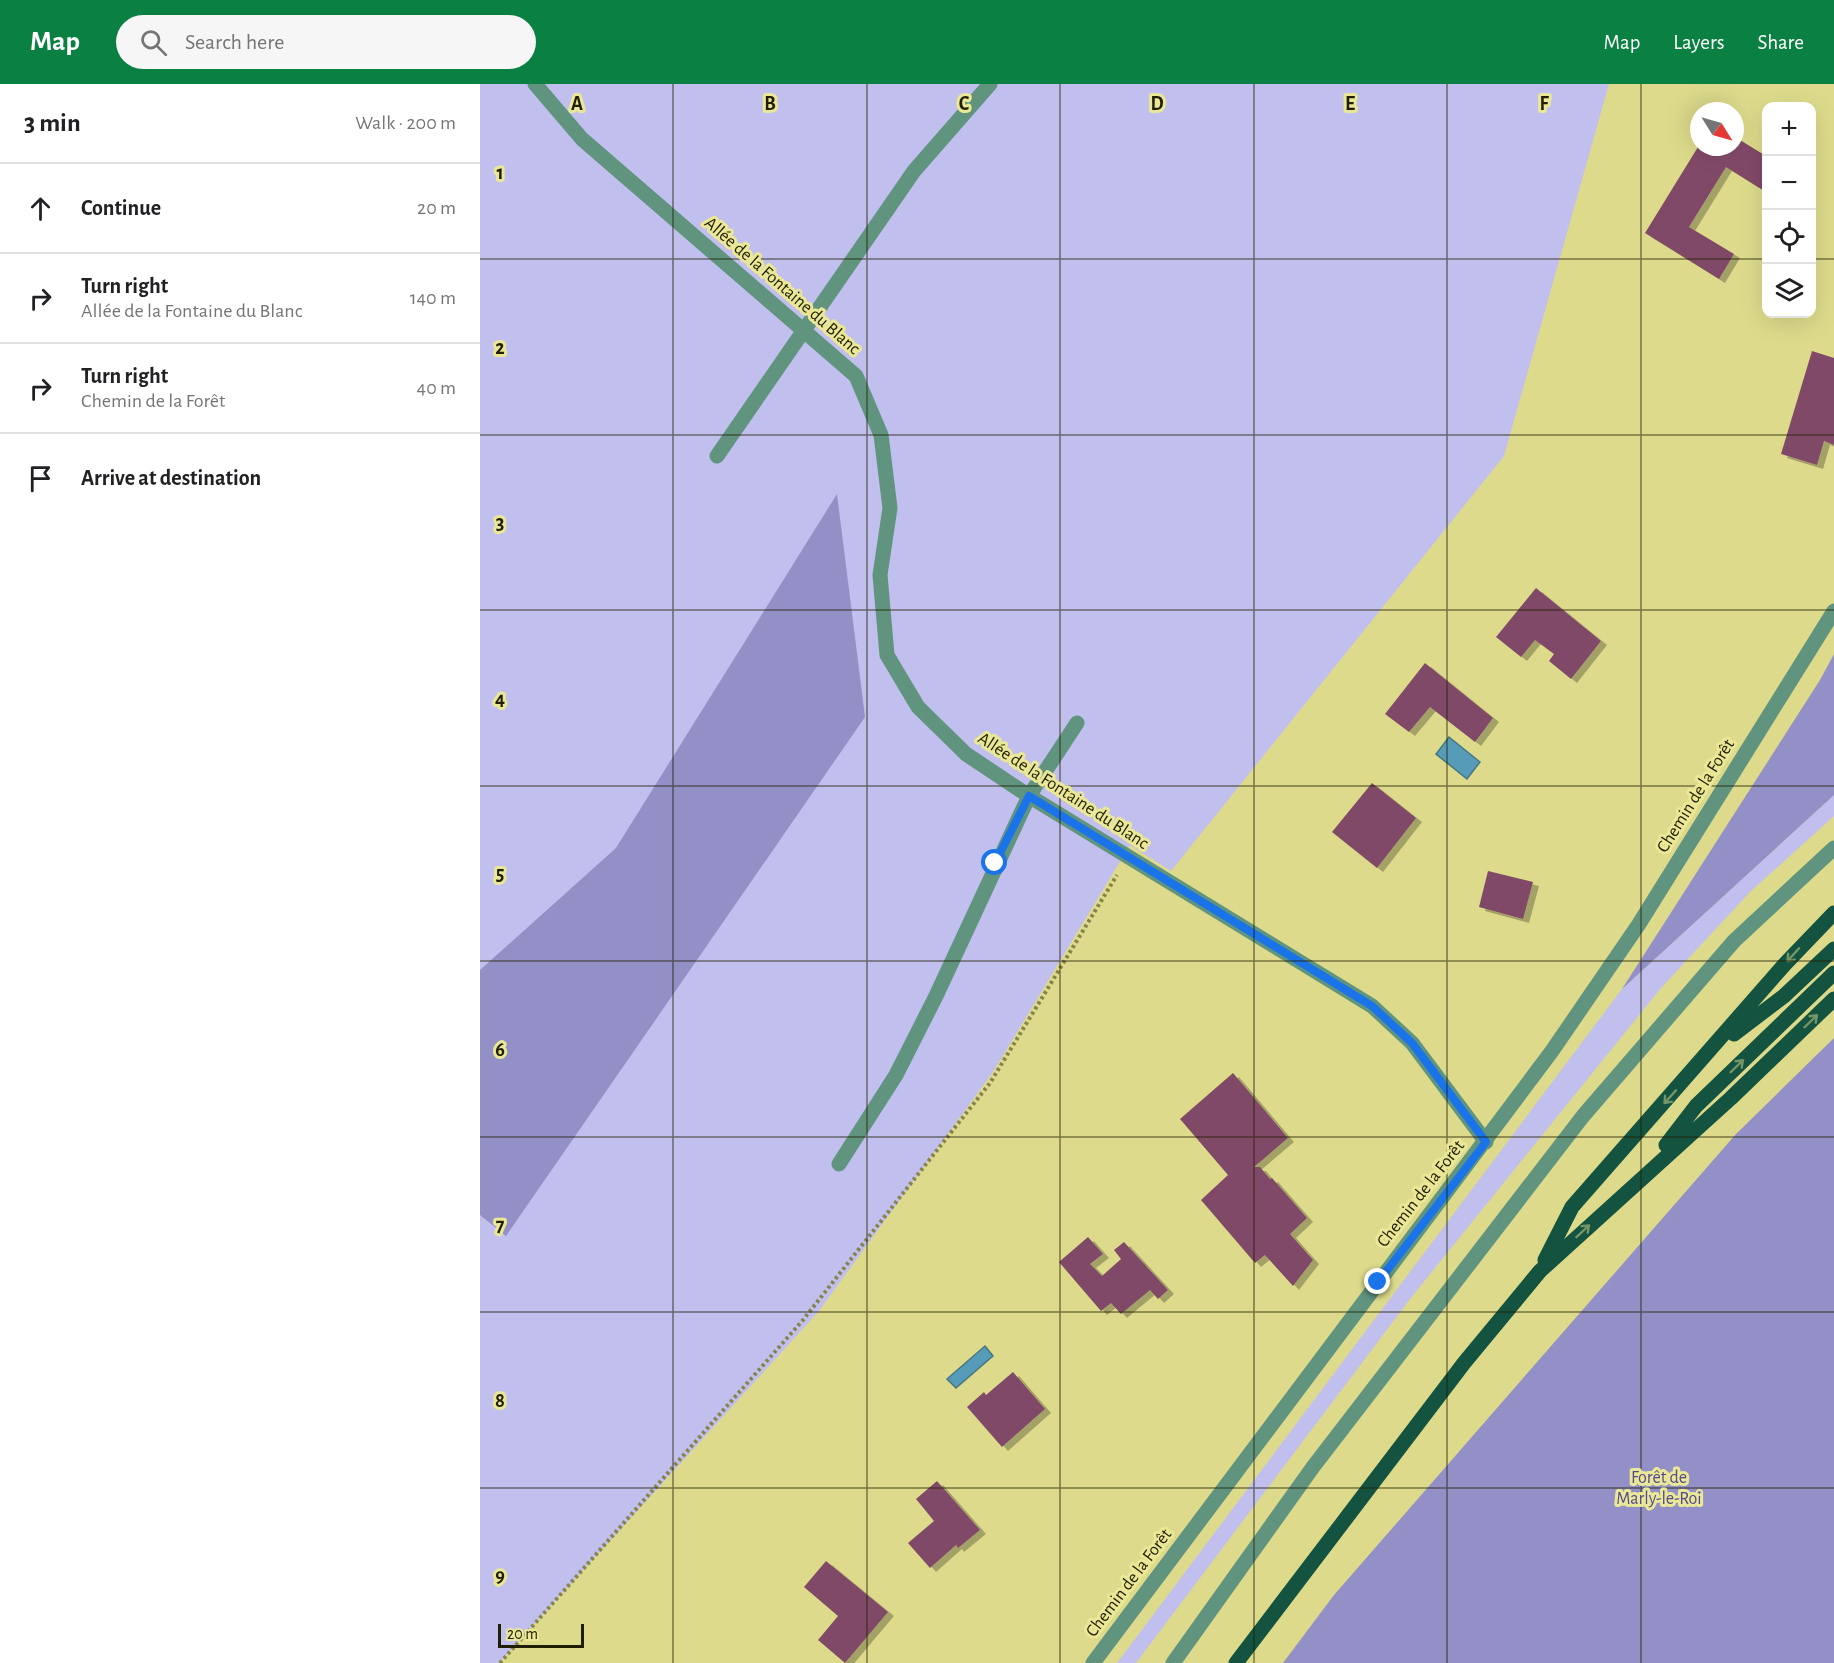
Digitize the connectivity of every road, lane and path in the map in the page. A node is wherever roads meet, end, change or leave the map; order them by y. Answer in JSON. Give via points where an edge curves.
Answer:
{"nodes":[{"id":1,"x":534,"y":84,"type":"edge"},
{"id":2,"x":990,"y":84,"type":"edge"},
{"id":3,"x":803,"y":328,"type":"junction"},
{"id":4,"x":717,"y":456,"type":"dead end"},
{"id":5,"x":1834,"y":611,"type":"edge"},
{"id":6,"x":1077,"y":723,"type":"dead end"},
{"id":7,"x":1029,"y":796,"type":"junction"},
{"id":8,"x":1834,"y":848,"type":"edge"},
{"id":9,"x":1129,"y":857,"type":"junction"},
{"id":10,"x":1834,"y":913,"type":"edge"},
{"id":11,"x":1834,"y":949,"type":"edge"},
{"id":12,"x":1834,"y":973,"type":"edge"},
{"id":13,"x":1834,"y":999,"type":"edge"},
{"id":14,"x":1709,"y":1053,"type":"junction"},
{"id":15,"x":1486,"y":1142,"type":"junction"},
{"id":16,"x":839,"y":1164,"type":"dead end"},
{"id":17,"x":1644,"y":1174,"type":"junction"},
{"id":18,"x":1540,"y":1270,"type":"junction"},
{"id":19,"x":500,"y":1663,"type":"edge"},
{"id":20,"x":1093,"y":1663,"type":"edge"},
{"id":21,"x":1173,"y":1663,"type":"edge"},
{"id":22,"x":1236,"y":1663,"type":"edge"}],
"edges":[{"from":1,"to":3,"type":"street","name":"Allée de la Fontaine du Blanc","via":[[582,139]]},
{"from":2,"to":3,"type":"street","via":[[914,171]]},
{"from":3,"to":4,"type":"street"},
{"from":3,"to":7,"type":"street","name":"Allée de la Fontaine du Blanc","via":[[856,376],[881,435],[890,508],[880,575],[886,655],[918,707],[966,754]]},
{"from":5,"to":15,"type":"street","name":"Chemin de la Forêt","via":[[1639,924]]},
{"from":6,"to":7,"type":"street"},
{"from":7,"to":9,"type":"street","name":"Allée de la Fontaine du Blanc"},
{"from":7,"to":16,"type":"street","via":[[896,1075]]},
{"from":8,"to":21,"type":"street","via":[[1734,941],[1582,1116],[1313,1467]]},
{"from":9,"to":15,"type":"street","name":"Allée de la Fontaine du Blanc","via":[[1372,1006],[1412,1043]]},
{"from":9,"to":19,"type":"path","via":[[990,1083],[803,1320]]},
{"from":10,"to":14,"type":"main road","one_way":true},
{"from":11,"to":14,"type":"main road","via":[[1784,996]]},
{"from":17,"to":12,"type":"main road","one_way":true,"via":[[1696,1106]]},
{"from":17,"to":13,"type":"main road","one_way":true,"via":[[1731,1098]]},
{"from":14,"to":18,"type":"main road","one_way":true,"via":[[1572,1207]]},
{"from":15,"to":20,"type":"street","name":"Chemin de la Forêt"},
{"from":18,"to":17,"type":"main road","one_way":true},
{"from":18,"to":22,"type":"main road","via":[[1464,1363]]}]}
